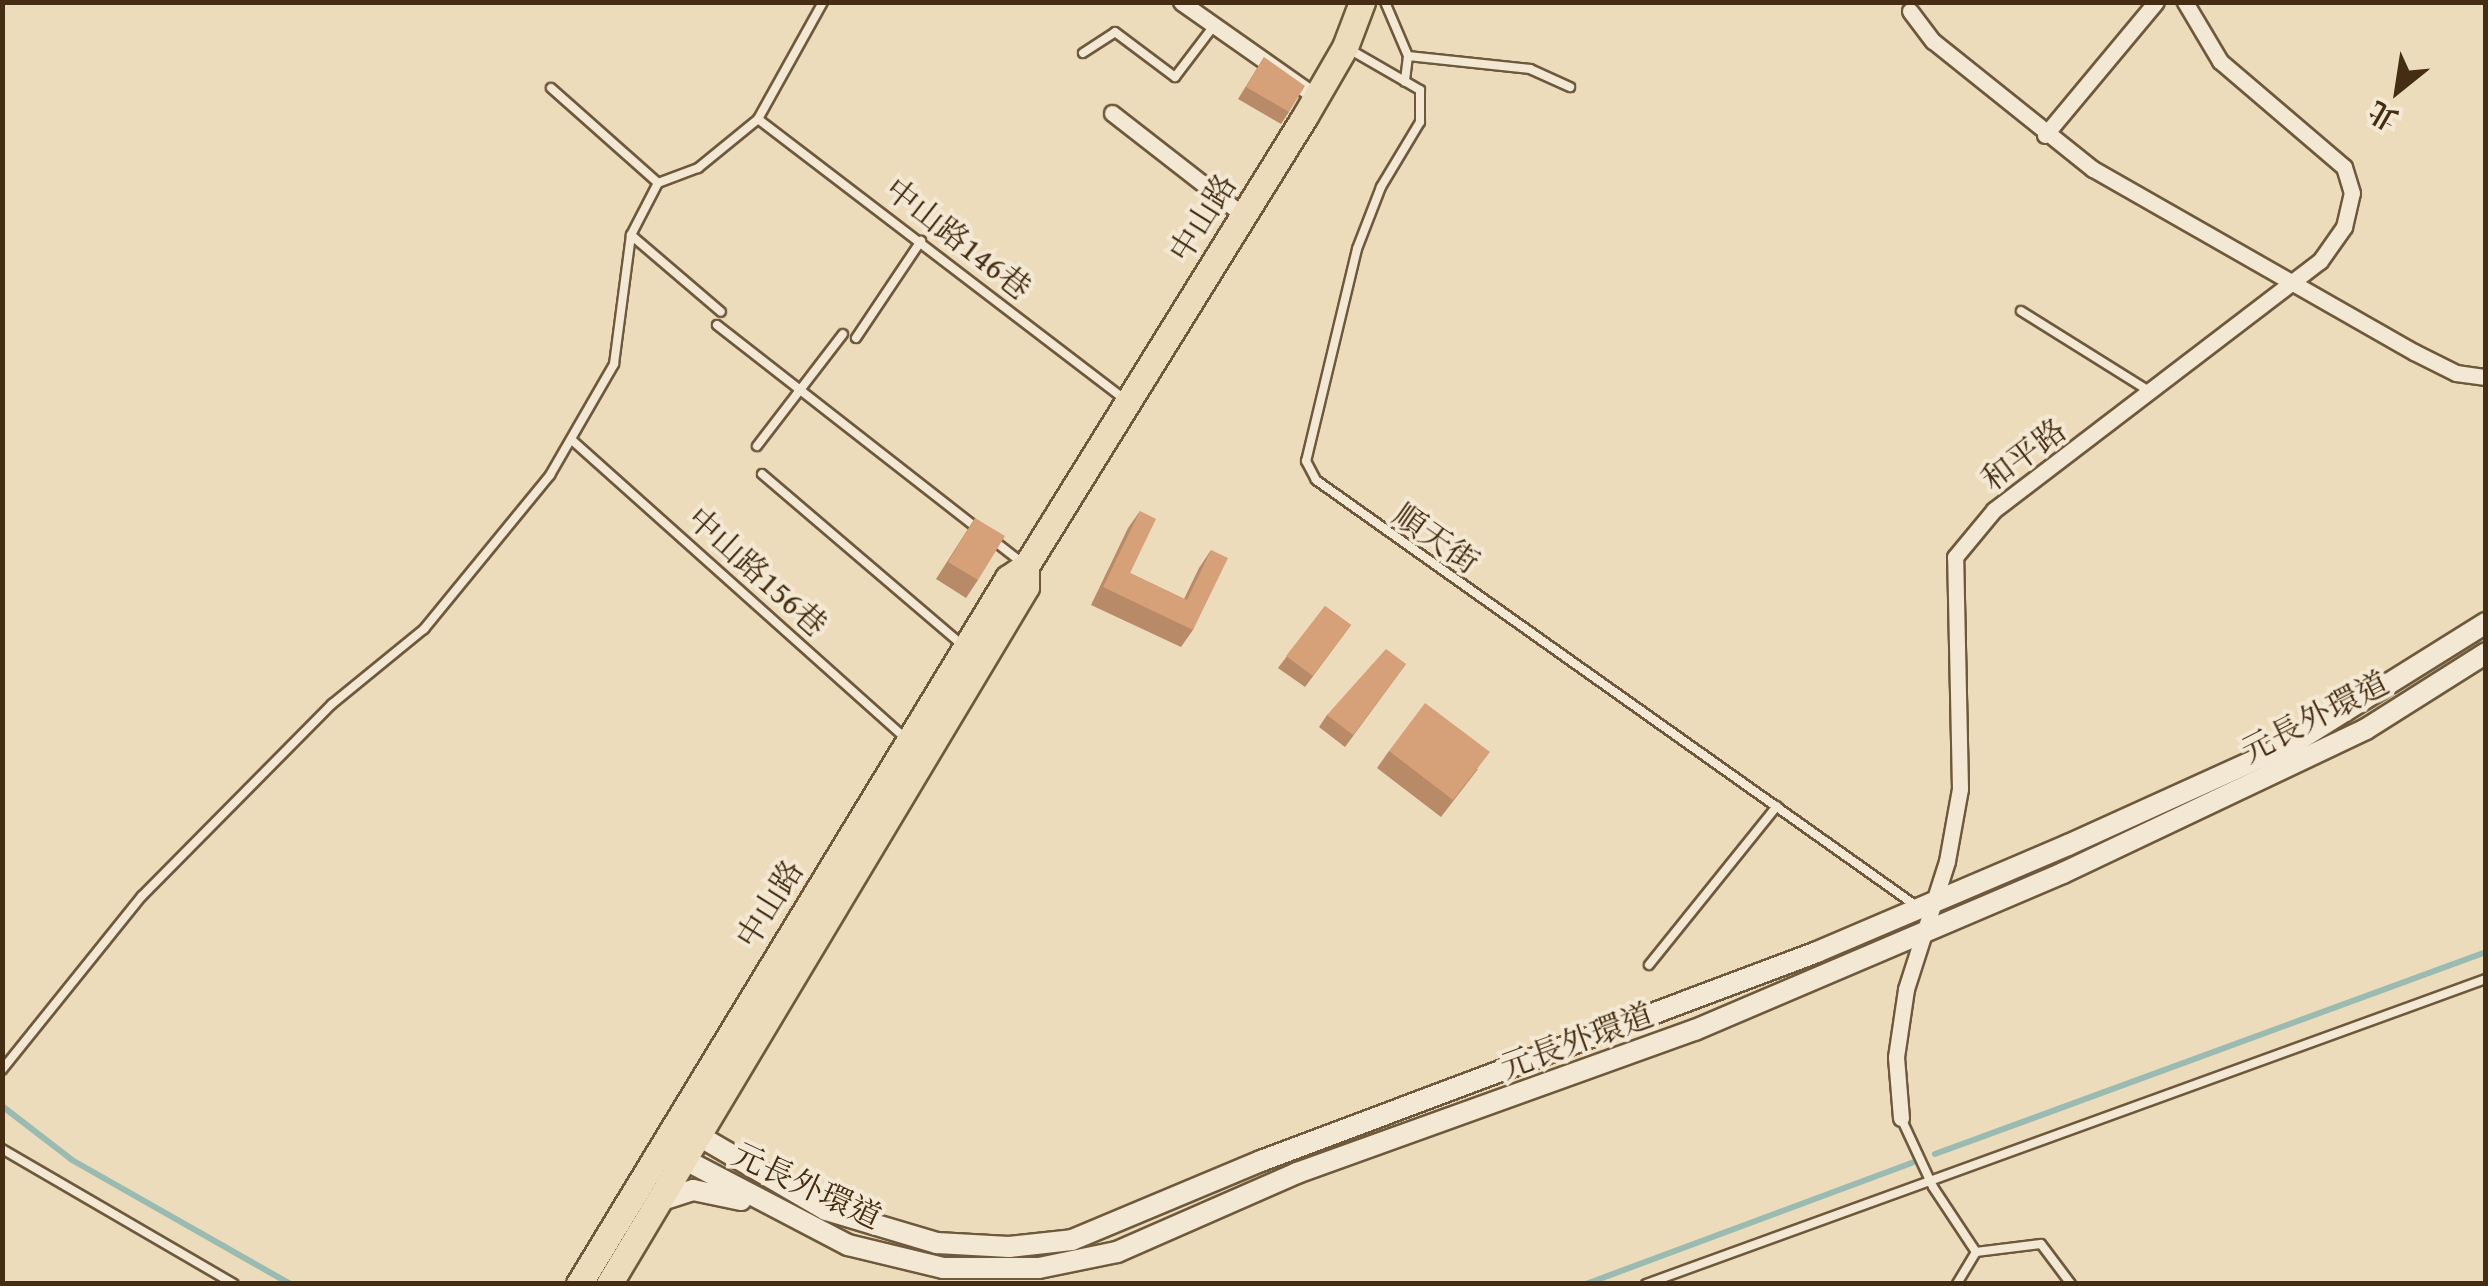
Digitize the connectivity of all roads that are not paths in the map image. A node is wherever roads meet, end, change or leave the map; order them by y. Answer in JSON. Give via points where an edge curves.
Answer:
{"nodes":[{"id":1,"x":823,"y":2,"type":"edge"},
{"id":2,"x":1182,"y":2,"type":"edge"},
{"id":3,"x":1362,"y":2,"type":"edge"},
{"id":4,"x":1385,"y":2,"type":"edge"},
{"id":5,"x":2156,"y":2,"type":"edge"},
{"id":6,"x":2185,"y":2,"type":"edge"},
{"id":7,"x":1910,"y":11,"type":"dead end"},
{"id":8,"x":1214,"y":27,"type":"junction"},
{"id":9,"x":1345,"y":47,"type":"junction"},
{"id":10,"x":1083,"y":53,"type":"dead end"},
{"id":11,"x":1408,"y":56,"type":"junction"},
{"id":12,"x":1404,"y":82,"type":"junction"},
{"id":13,"x":1570,"y":87,"type":"dead end"},
{"id":14,"x":551,"y":88,"type":"dead end"},
{"id":15,"x":1316,"y":97,"type":"junction"},
{"id":16,"x":1112,"y":113,"type":"dead end"},
{"id":17,"x":758,"y":119,"type":"junction"},
{"id":18,"x":2045,"y":135,"type":"junction"},
{"id":19,"x":658,"y":182,"type":"junction"},
{"id":20,"x":1243,"y":215,"type":"junction"},
{"id":21,"x":631,"y":235,"type":"junction"},
{"id":22,"x":921,"y":241,"type":"junction"},
{"id":23,"x":2292,"y":283,"type":"junction"},
{"id":24,"x":2021,"y":311,"type":"dead end"},
{"id":25,"x":721,"y":312,"type":"dead end"},
{"id":26,"x":717,"y":325,"type":"dead end"},
{"id":27,"x":843,"y":334,"type":"dead end"},
{"id":28,"x":856,"y":338,"type":"dead end"},
{"id":29,"x":2486,"y":378,"type":"edge"},
{"id":30,"x":800,"y":393,"type":"junction"},
{"id":31,"x":2152,"y":394,"type":"junction"},
{"id":32,"x":1126,"y":401,"type":"junction"},
{"id":33,"x":573,"y":441,"type":"junction"},
{"id":34,"x":757,"y":446,"type":"dead end"},
{"id":35,"x":762,"y":474,"type":"dead end"},
{"id":36,"x":1026,"y":566,"type":"junction"},
{"id":37,"x":2486,"y":623,"type":"edge"},
{"id":38,"x":966,"y":648,"type":"junction"},
{"id":39,"x":2486,"y":653,"type":"edge"},
{"id":40,"x":908,"y":741,"type":"junction"},
{"id":41,"x":1776,"y":806,"type":"junction"},
{"id":42,"x":1923,"y":905,"type":"junction"},
{"id":43,"x":1923,"y":933,"type":"junction"},
{"id":44,"x":1649,"y":965,"type":"dead end"},
{"id":45,"x":2486,"y":979,"type":"edge"},
{"id":46,"x":2,"y":1070,"type":"edge"},
{"id":47,"x":1901,"y":1118,"type":"joint"},
{"id":48,"x":686,"y":1128,"type":"junction"},
{"id":49,"x":2,"y":1149,"type":"edge"},
{"id":50,"x":671,"y":1153,"type":"junction"},
{"id":51,"x":1928,"y":1176,"type":"junction"},
{"id":52,"x":656,"y":1202,"type":"junction"},
{"id":53,"x":761,"y":1204,"type":"junction"},
{"id":54,"x":1976,"y":1252,"type":"junction"},
{"id":55,"x":234,"y":1284,"type":"edge"},
{"id":56,"x":579,"y":1284,"type":"edge"},
{"id":57,"x":608,"y":1284,"type":"edge"},
{"id":58,"x":1646,"y":1284,"type":"edge"},
{"id":59,"x":1957,"y":1284,"type":"edge"},
{"id":60,"x":2071,"y":1284,"type":"edge"}],
"edges":[{"from":1,"to":17,"type":"lane"},
{"from":2,"to":8,"type":"street"},
{"from":3,"to":9,"type":"main road","name":"中山路"},
{"from":4,"to":11,"type":"lane"},
{"from":5,"to":18,"type":"street"},
{"from":6,"to":23,"type":"street","name":"和平路","via":[[2220,62],[2344,166],[2352,194],[2344,228],[2320,261]]},
{"from":7,"to":18,"type":"street","via":[[1932,41]]},
{"from":8,"to":10,"type":"lane","via":[[1175,77],[1115,32]]},
{"from":8,"to":15,"type":"street"},
{"from":9,"to":12,"type":"lane"},
{"from":9,"to":15,"type":"main road","name":"中山路"},
{"from":11,"to":12,"type":"lane"},
{"from":11,"to":13,"type":"lane","via":[[1530,69]]},
{"from":12,"to":41,"type":"lane","name":"順天街","via":[[1420,90],[1420,122],[1381,186],[1357,250],[1306,461],[1310,470],[1390,538]]},
{"from":14,"to":19,"type":"lane"},
{"from":15,"to":20,"type":"main road","name":"中山路"},
{"from":16,"to":20,"type":"street"},
{"from":17,"to":19,"type":"lane","via":[[698,168]]},
{"from":17,"to":22,"type":"lane","name":"中山路146巷"},
{"from":18,"to":23,"type":"street"},
{"from":19,"to":21,"type":"lane"},
{"from":20,"to":32,"type":"main road","name":"中山路"},
{"from":21,"to":25,"type":"lane"},
{"from":21,"to":33,"type":"lane","via":[[614,364]]},
{"from":22,"to":28,"type":"lane"},
{"from":22,"to":32,"type":"lane","name":"中山路146巷"},
{"from":23,"to":29,"type":"street","via":[[2456,373]]},
{"from":23,"to":31,"type":"street","name":"和平路"},
{"from":24,"to":31,"type":"lane"},
{"from":26,"to":30,"type":"lane"},
{"from":27,"to":30,"type":"lane"},
{"from":30,"to":34,"type":"lane"},
{"from":30,"to":36,"type":"lane"},
{"from":31,"to":42,"type":"street","name":"和平路","via":[[1994,510],[1955,557],[1960,789],[1947,861]]},
{"from":32,"to":36,"type":"main road","name":"中山路"},
{"from":33,"to":40,"type":"lane","name":"中山路156巷"},
{"from":33,"to":46,"type":"lane","via":[[424,629],[332,704],[142,896]]},
{"from":35,"to":38,"type":"lane"},
{"from":36,"to":38,"type":"main road","name":"中山路","via":[[1008,578]]},
{"from":36,"to":48,"type":"main road","name":"中山路","via":[[1026,587]]},
{"from":37,"to":42,"type":"street","name":"元長外環道","via":[[2297,741]]},
{"from":38,"to":40,"type":"main road","name":"中山路"},
{"from":39,"to":43,"type":"street","name":"元長外環道","via":[[2366,729]]},
{"from":40,"to":48,"type":"main road","name":"中山路"},
{"from":41,"to":42,"type":"lane","name":"順天街"},
{"from":41,"to":44,"type":"lane"},
{"from":42,"to":43,"type":"street","name":"和平路"},
{"from":42,"to":48,"type":"street","name":"元長外環道","via":[[1072,1240],[937,1243],[826,1210]]},
{"from":43,"to":47,"type":"street","name":"和平路","via":[[1896,1057]]},
{"from":43,"to":53,"type":"street","name":"元長外環道","via":[[1695,1030],[1297,1174],[1117,1252],[1040,1268],[944,1268],[848,1246]]},
{"from":45,"to":51,"type":"lane"},
{"from":47,"to":51,"type":"lane"},
{"from":48,"to":50,"type":"main road","name":"中山路"},
{"from":49,"to":55,"type":"lane"},
{"from":50,"to":52,"type":"main road","name":"中山路"},
{"from":50,"to":53,"type":"street","name":"元長外環道"},
{"from":50,"to":56,"type":"main road","name":"中山路"},
{"from":51,"to":54,"type":"lane"},
{"from":51,"to":58,"type":"lane"},
{"from":52,"to":53,"type":"street","via":[[693,1190]]},
{"from":52,"to":57,"type":"main road","name":"中山路"},
{"from":54,"to":59,"type":"lane"},
{"from":54,"to":60,"type":"lane","via":[[2041,1244]]}]}
